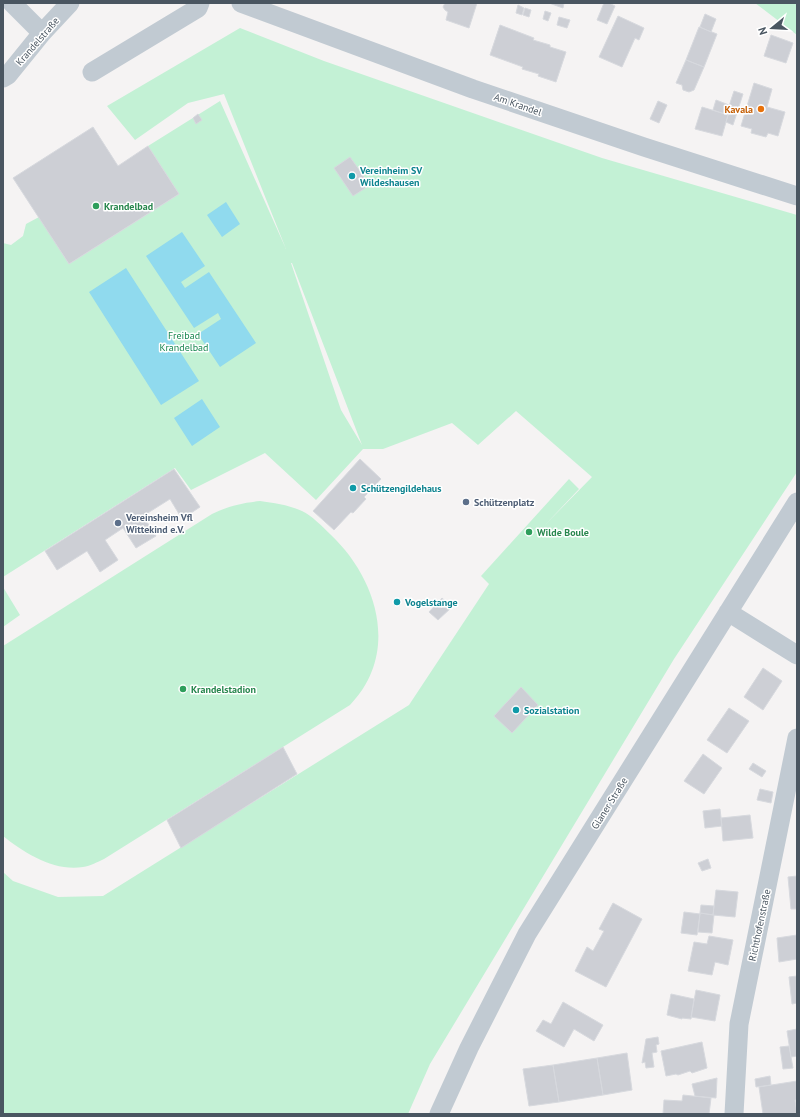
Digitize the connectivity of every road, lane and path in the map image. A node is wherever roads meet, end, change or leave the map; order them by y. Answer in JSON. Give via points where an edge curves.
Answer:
{"nodes":[{"id":1,"x":12,"y":3,"type":"edge"},
{"id":2,"x":70,"y":3,"type":"edge"},
{"id":3,"x":200,"y":3,"type":"edge"},
{"id":4,"x":241,"y":3,"type":"edge"},
{"id":5,"x":42,"y":33,"type":"junction"},
{"id":6,"x":92,"y":72,"type":"dead end"},
{"id":7,"x":3,"y":78,"type":"edge"},
{"id":8,"x":797,"y":196,"type":"edge"},
{"id":9,"x":797,"y":502,"type":"edge"},
{"id":10,"x":728,"y":612,"type":"junction"},
{"id":11,"x":797,"y":655,"type":"edge"},
{"id":12,"x":797,"y":738,"type":"edge"},
{"id":13,"x":439,"y":1114,"type":"edge"},
{"id":14,"x":734,"y":1114,"type":"edge"}],
"edges":[{"from":1,"to":5,"type":"street"},
{"from":2,"to":5,"type":"street","name":"Krandelstraße"},
{"from":3,"to":6,"type":"street","via":[[198,8]]},
{"from":4,"to":8,"type":"street","name":"Am Krandel","via":[[473,89]]},
{"from":5,"to":7,"type":"street","name":"Krandelstraße"},
{"from":9,"to":10,"type":"street","name":"Glaner Straße"},
{"from":10,"to":11,"type":"street"},
{"from":10,"to":13,"type":"street","name":"Glaner Straße","via":[[527,934],[469,1048]]},
{"from":12,"to":14,"type":"street","name":"Richthofenstraße","via":[[739,1024]]}]}
